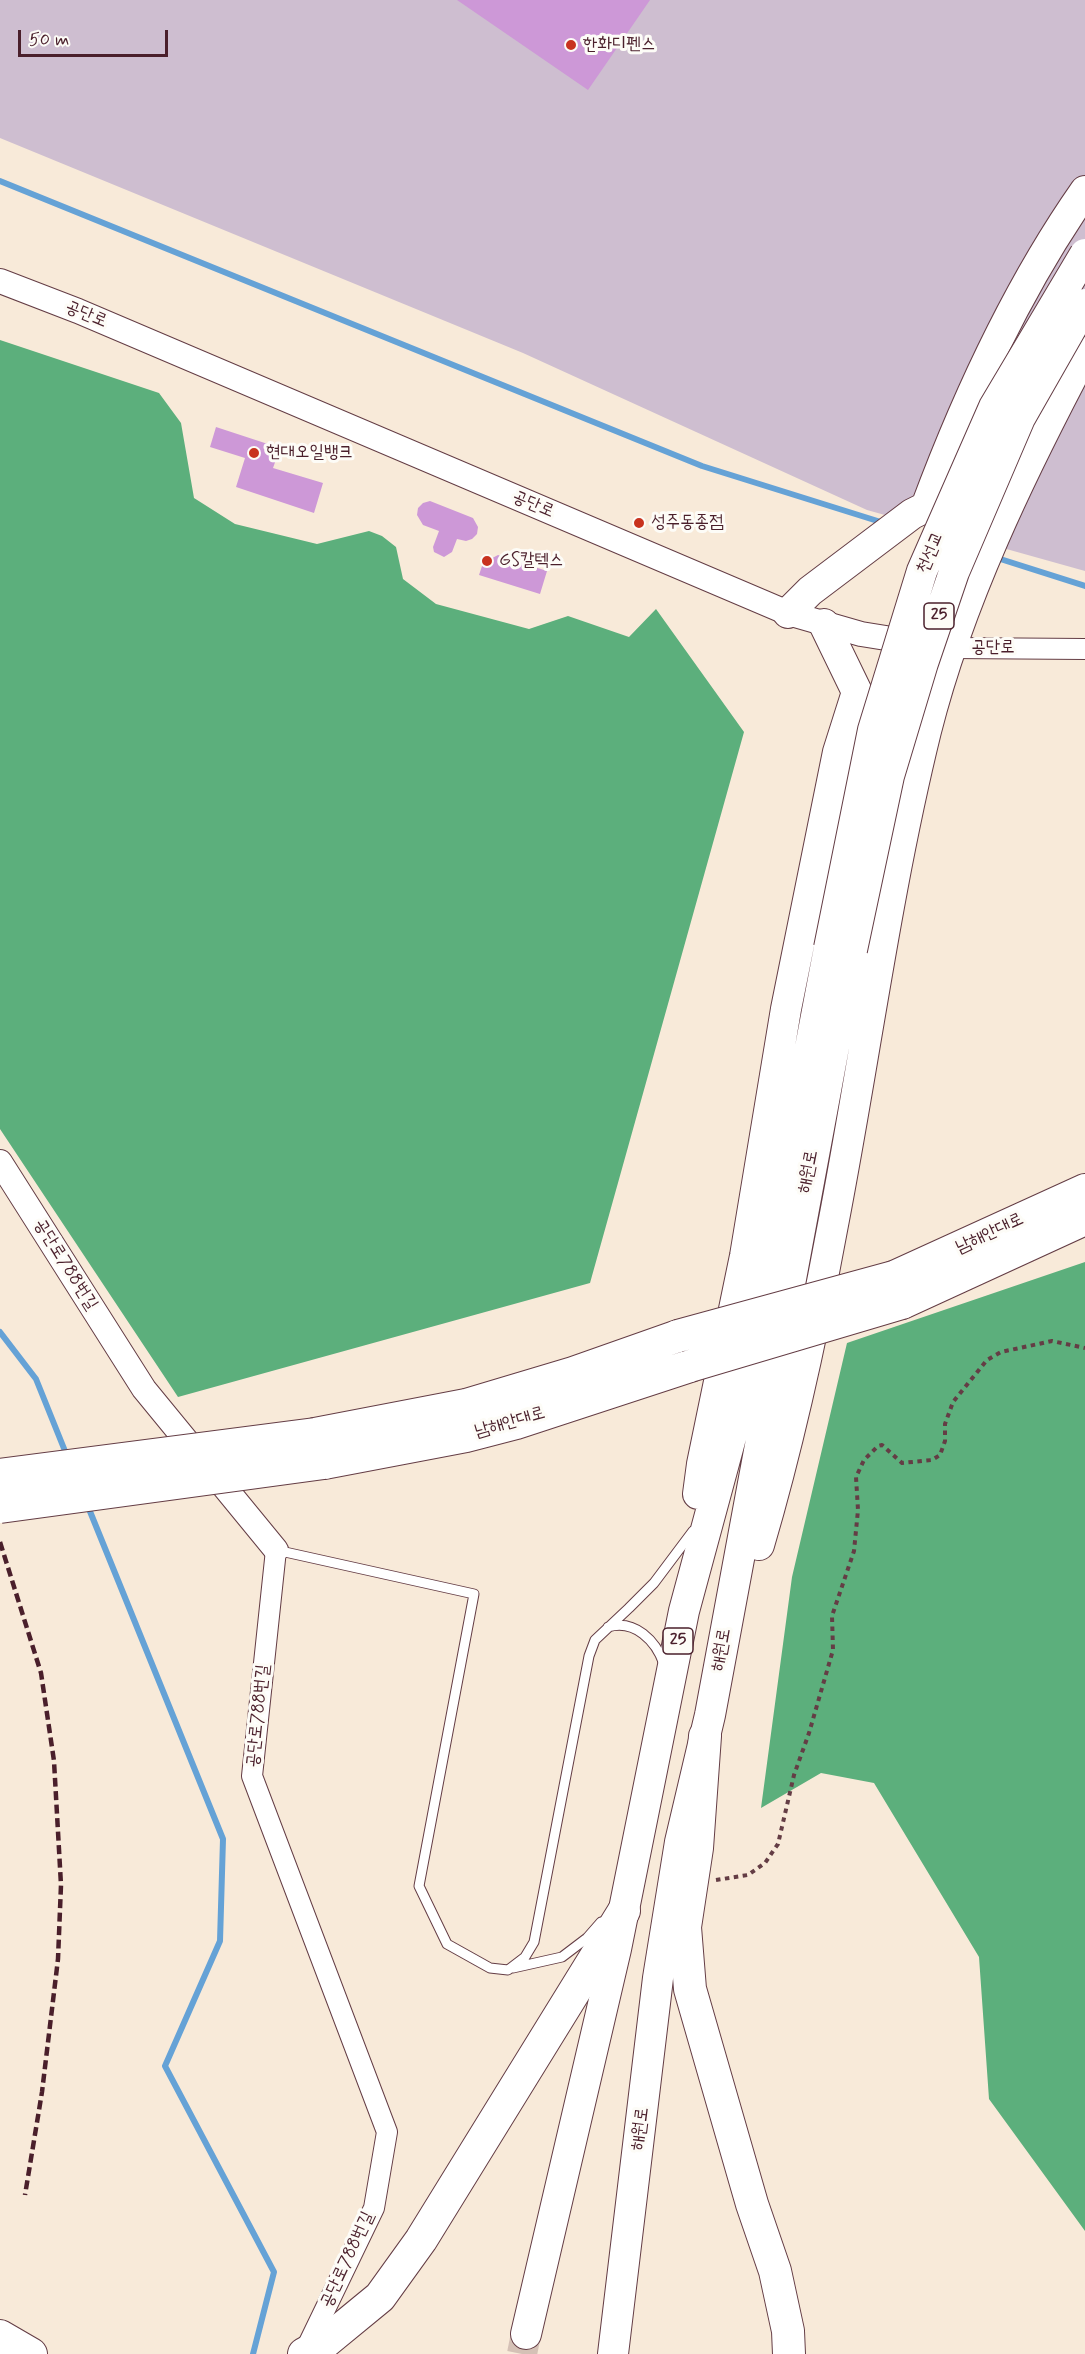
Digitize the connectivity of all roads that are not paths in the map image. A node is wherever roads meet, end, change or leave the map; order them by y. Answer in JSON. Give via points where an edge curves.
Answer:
{"nodes":[{"id":1,"x":1085,"y":191,"type":"edge"},
{"id":2,"x":1085,"y":254,"type":"edge"},
{"id":3,"x":0,"y":281,"type":"edge"},
{"id":4,"x":1085,"y":304,"type":"edge"},
{"id":5,"x":1085,"y":352,"type":"edge"},
{"id":6,"x":788,"y":613,"type":"junction"},
{"id":7,"x":824,"y":624,"type":"junction"},
{"id":8,"x":952,"y":648,"type":"junction"},
{"id":9,"x":1085,"y":649,"type":"edge"},
{"id":10,"x":842,"y":739,"type":"junction"},
{"id":11,"x":916,"y":777,"type":"junction"},
{"id":12,"x":840,"y":949,"type":"junction"},
{"id":13,"x":0,"y":1162,"type":"edge"},
{"id":14,"x":1085,"y":1190,"type":"edge"},
{"id":15,"x":1085,"y":1220,"type":"edge"},
{"id":16,"x":898,"y":1290,"type":"junction"},
{"id":17,"x":319,"y":1448,"type":"junction"},
{"id":18,"x":0,"y":1475,"type":"edge"},
{"id":19,"x":0,"y":1507,"type":"edge"},
{"id":20,"x":693,"y":1531,"type":"junction"},
{"id":21,"x":276,"y":1550,"type":"junction"},
{"id":22,"x":684,"y":1611,"type":"junction"},
{"id":23,"x":608,"y":1627,"type":"junction"},
{"id":24,"x":668,"y":1690,"type":"junction"},
{"id":25,"x":708,"y":1725,"type":"junction"},
{"id":26,"x":615,"y":1911,"type":"junction"},
{"id":27,"x":507,"y":1970,"type":"junction"},
{"id":28,"x":526,"y":2334,"type":"tunnel mouth"},
{"id":29,"x":0,"y":2336,"type":"edge"},
{"id":30,"x":311,"y":2350,"type":"edge"},
{"id":31,"x":30,"y":2354,"type":"edge"},
{"id":32,"x":613,"y":2354,"type":"edge"},
{"id":33,"x":789,"y":2354,"type":"edge"}],
"edges":[{"from":1,"to":6,"type":"main road","via":[[1006,322],[952,435],[926,507],[810,591]]},
{"from":2,"to":12,"type":"main road","name":"천선교","bridge":true,"via":[[994,407],[922,571],[873,730]]},
{"from":3,"to":6,"type":"street","name":"공단로"},
{"from":4,"to":12,"type":"main road","name":"천선교","number":"25","bridge":true,"via":[[1020,418],[954,572],[923,663]]},
{"from":5,"to":8,"type":"main road","via":[[999,526]]},
{"from":6,"to":7,"type":"street","name":"공단로"},
{"from":7,"to":8,"type":"street","name":"공단로","via":[[861,634]]},
{"from":7,"to":10,"type":"main road","via":[[857,692]]},
{"from":8,"to":9,"type":"street","name":"공단로"},
{"from":8,"to":11,"type":"main road"},
{"from":10,"to":11,"type":"main road","via":[[867,708],[903,712],[915,731]]},
{"from":10,"to":20,"type":"main road","via":[[786,1009]]},
{"from":11,"to":25,"type":"main road","via":[[888,904],[831,1235],[800,1384],[763,1533]]},
{"from":12,"to":22,"type":"main road","name":"해원로","number":"25","via":[[747,1378]]},
{"from":12,"to":25,"type":"main road","name":"해원로","number":"25"},
{"from":13,"to":21,"type":"street","name":"공단로788번길","via":[[144,1389]]},
{"from":14,"to":16,"type":"highway","name":"남해안대로"},
{"from":15,"to":16,"type":"highway","name":"남해안대로"},
{"from":16,"to":17,"type":"highway","name":"남해안대로","bridge":true,"via":[[678,1336],[573,1373]]},
{"from":16,"to":17,"type":"highway","name":"남해안대로","bridge":true,"via":[[690,1366],[516,1423],[454,1438]]},
{"from":17,"to":18,"type":"highway","bridge":true},
{"from":17,"to":19,"type":"highway","bridge":true},
{"from":20,"to":22,"type":"main road"},
{"from":20,"to":23,"type":"lane","via":[[654,1583]]},
{"from":21,"to":27,"type":"lane","via":[[474,1594],[419,1886],[447,1944],[490,1968]]},
{"from":21,"to":30,"type":"street","name":"공단로788번길","via":[[252,1776],[387,2132],[374,2208]]},
{"from":22,"to":24,"type":"main road","name":"해원로","number":"25"},
{"from":23,"to":24,"type":"lane","via":[[629,1627],[652,1642],[666,1670]]},
{"from":23,"to":27,"type":"lane","via":[[595,1640],[588,1656],[534,1942],[525,1957]]},
{"from":24,"to":26,"type":"main road","name":"해원로","number":"25","via":[[633,1872]]},
{"from":25,"to":32,"type":"main road","name":"해원로","number":"25","via":[[680,1842],[658,1978]]},
{"from":25,"to":33,"type":"highway","via":[[685,1927],[690,1989],[745,2182],[775,2271]]},
{"from":26,"to":27,"type":"lane","via":[[562,1957]]},
{"from":26,"to":28,"type":"main road","name":"해원로","number":"25"},
{"from":26,"to":30,"type":"highway","via":[[421,2240],[380,2297]]},
{"from":29,"to":31,"type":"highway"}]}
